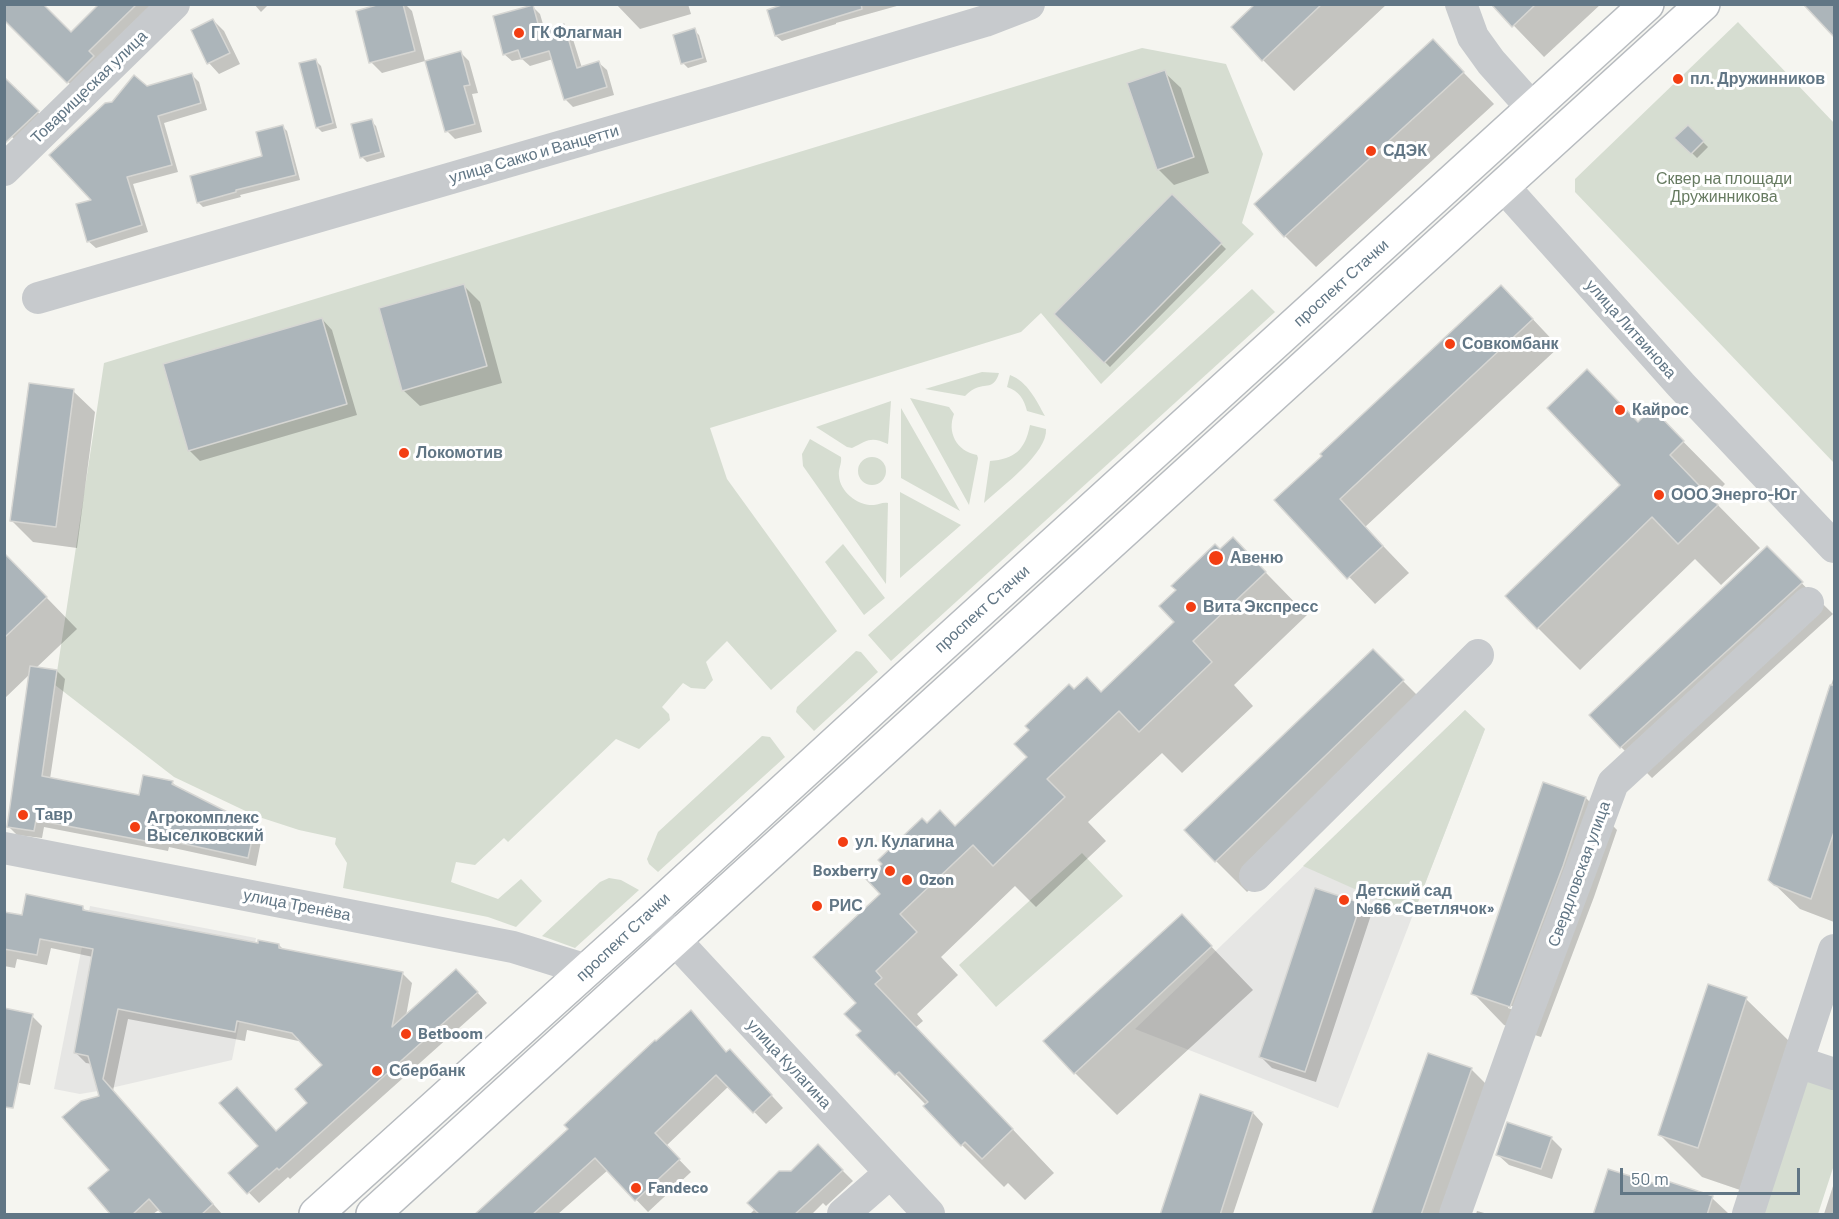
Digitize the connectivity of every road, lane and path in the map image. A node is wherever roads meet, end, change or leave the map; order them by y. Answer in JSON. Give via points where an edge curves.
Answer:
{"nodes":[{"id":1,"x":174,"y":4,"type":"edge"},
{"id":2,"x":1029,"y":4,"type":"edge"},
{"id":3,"x":1461,"y":4,"type":"edge"},
{"id":4,"x":1647,"y":4,"type":"edge"},
{"id":5,"x":1703,"y":4,"type":"edge"},
{"id":6,"x":1533,"y":109,"type":"junction"},
{"id":7,"x":4,"y":170,"type":"edge"},
{"id":8,"x":1503,"y":186,"type":"junction"},
{"id":9,"x":38,"y":298,"type":"dead end"},
{"id":10,"x":1834,"y":548,"type":"edge"},
{"id":11,"x":1808,"y":603,"type":"dead end"},
{"id":12,"x":1478,"y":655,"type":"dead end"},
{"id":13,"x":4,"y":848,"type":"edge"},
{"id":14,"x":1255,"y":876,"type":"dead end"},
{"id":15,"x":650,"y":913,"type":"junction"},
{"id":16,"x":675,"y":941,"type":"junction"},
{"id":17,"x":1834,"y":950,"type":"edge"},
{"id":18,"x":587,"y":970,"type":"junction"},
{"id":19,"x":1798,"y":1062,"type":"junction"},
{"id":20,"x":1834,"y":1074,"type":"edge"},
{"id":21,"x":890,"y":1173,"type":"junction"},
{"id":22,"x":316,"y":1215,"type":"edge"},
{"id":23,"x":374,"y":1215,"type":"edge"},
{"id":24,"x":843,"y":1215,"type":"edge"},
{"id":25,"x":928,"y":1215,"type":"edge"},
{"id":26,"x":1455,"y":1215,"type":"edge"},
{"id":27,"x":1748,"y":1215,"type":"edge"}],
"edges":[{"from":1,"to":7,"type":"street","name":"Товарищеская улица"},
{"from":2,"to":9,"type":"street","name":"улица Сакко и Ванцетти","via":[[985,21],[728,98]]},
{"from":3,"to":6,"type":"street","via":[[1473,37]]},
{"from":4,"to":6,"type":"main road","name":"проспект Стачки"},
{"from":5,"to":8,"type":"main road"},
{"from":6,"to":15,"type":"main road","name":"проспект Стачки"},
{"from":8,"to":10,"type":"street","name":"улица Литвинова"},
{"from":8,"to":16,"type":"main road"},
{"from":11,"to":26,"type":"street","name":"Свердловская улица","via":[[1612,783]]},
{"from":12,"to":14,"type":"street"},
{"from":13,"to":18,"type":"street","name":"улица Тренёва","via":[[513,947]]},
{"from":15,"to":16,"type":"street","name":"улица Кулагина"},
{"from":15,"to":18,"type":"main road","name":"проспект Стачки"},
{"from":16,"to":21,"type":"street","name":"улица Кулагина"},
{"from":16,"to":23,"type":"main road"},
{"from":17,"to":19,"type":"street"},
{"from":18,"to":22,"type":"main road","name":"проспект Стачки"},
{"from":19,"to":20,"type":"street"},
{"from":19,"to":27,"type":"street"},
{"from":21,"to":24,"type":"street"},
{"from":21,"to":25,"type":"street","name":"улица Кулагина"}]}
